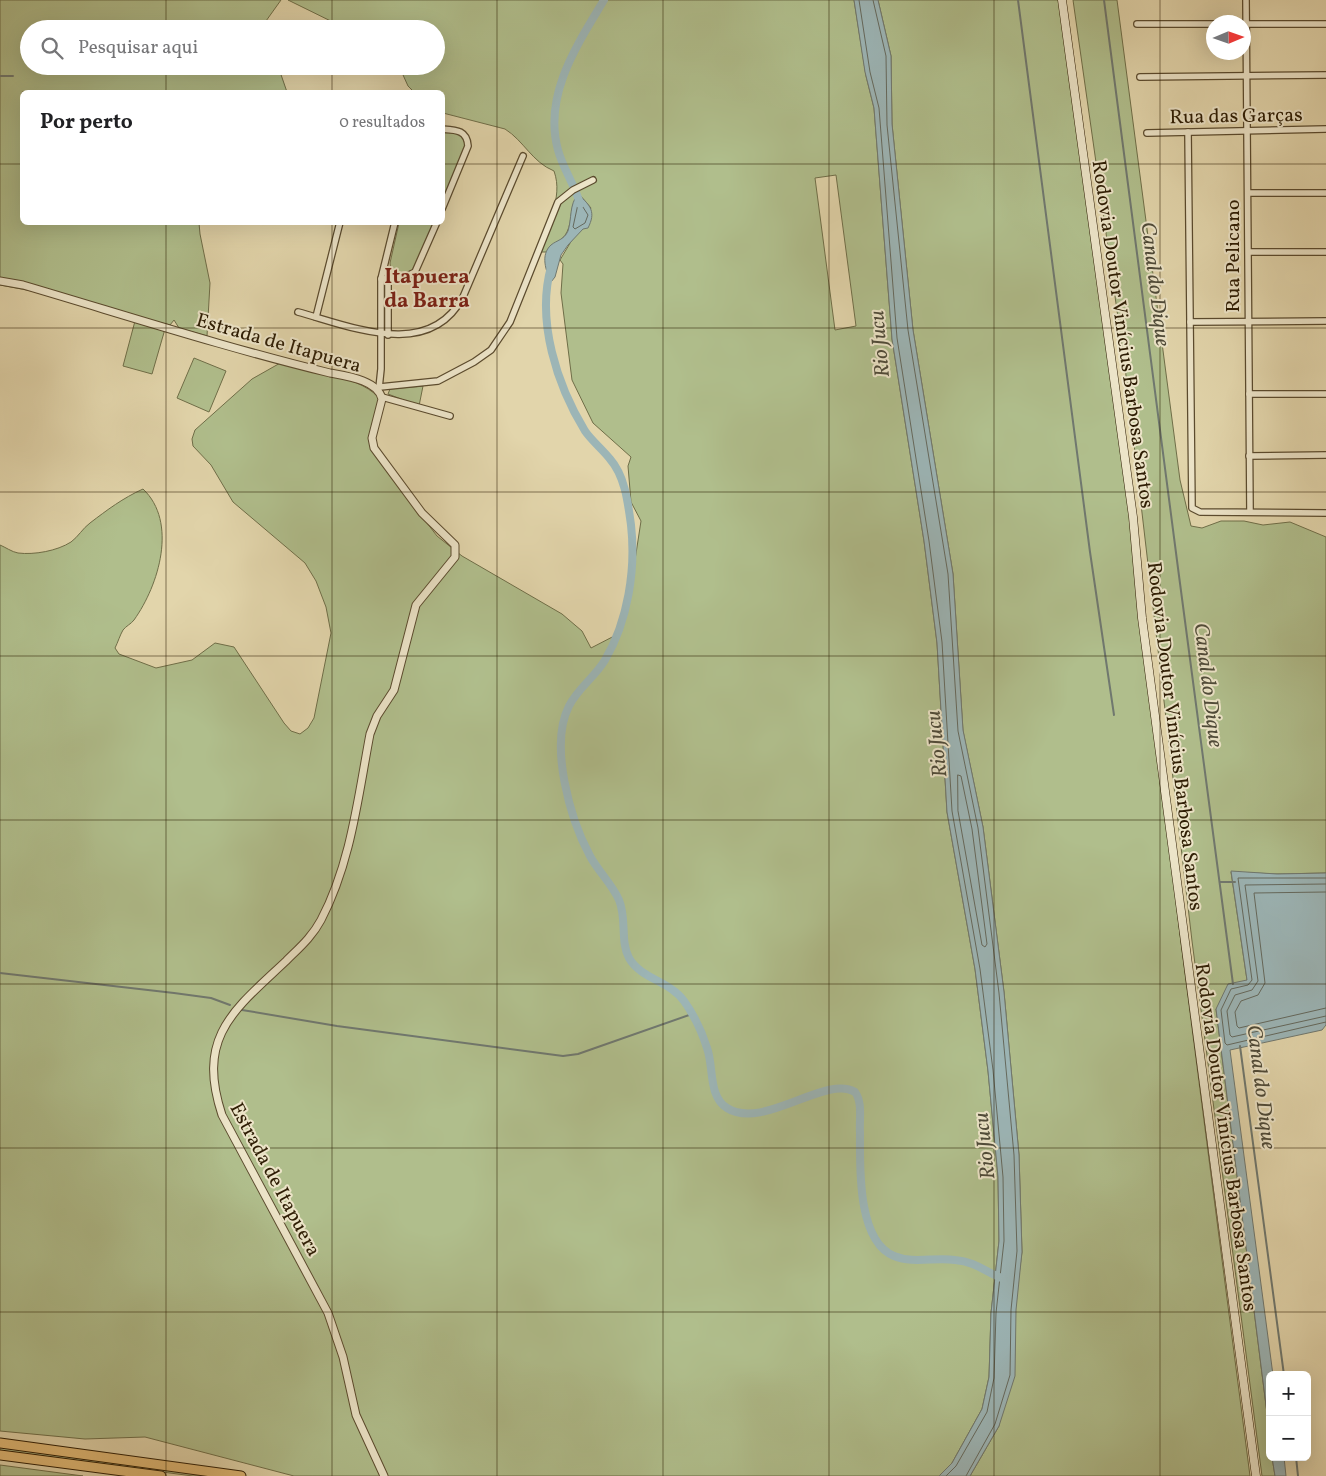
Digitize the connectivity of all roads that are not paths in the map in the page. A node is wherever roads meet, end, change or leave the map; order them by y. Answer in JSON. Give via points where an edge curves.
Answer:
{"nodes":[{"id":1,"x":1062,"y":0,"type":"edge"},
{"id":2,"x":1246,"y":0,"type":"edge"},
{"id":3,"x":1245,"y":15,"type":"edge"},
{"id":4,"x":1137,"y":24,"type":"dead end"},
{"id":5,"x":1206,"y":24,"type":"edge"},
{"id":6,"x":1251,"y":24,"type":"edge"},
{"id":7,"x":1326,"y":24,"type":"edge"},
{"id":8,"x":1246,"y":60,"type":"edge"},
{"id":9,"x":1326,"y":74,"type":"edge"},
{"id":10,"x":1246,"y":75,"type":"junction"},
{"id":11,"x":1140,"y":76,"type":"dead end"},
{"id":12,"x":445,"y":129,"type":"edge"},
{"id":13,"x":1326,"y":130,"type":"edge"},
{"id":14,"x":1248,"y":131,"type":"junction"},
{"id":15,"x":1188,"y":132,"type":"junction"},
{"id":16,"x":1147,"y":133,"type":"dead end"},
{"id":17,"x":522,"y":156,"type":"dead end"},
{"id":18,"x":593,"y":180,"type":"dead end"},
{"id":19,"x":1248,"y":193,"type":"junction"},
{"id":20,"x":1326,"y":193,"type":"edge"},
{"id":21,"x":445,"y":202,"type":"edge"},
{"id":22,"x":339,"y":225,"type":"edge"},
{"id":23,"x":394,"y":225,"type":"edge"},
{"id":24,"x":436,"y":225,"type":"edge"},
{"id":25,"x":1249,"y":252,"type":"junction"},
{"id":26,"x":1326,"y":252,"type":"edge"},
{"id":27,"x":388,"y":278,"type":"junction"},
{"id":28,"x":381,"y":279,"type":"junction"},
{"id":29,"x":0,"y":281,"type":"edge"},
{"id":30,"x":298,"y":312,"type":"dead end"},
{"id":31,"x":316,"y":317,"type":"junction"},
{"id":32,"x":1326,"y":321,"type":"edge"},
{"id":33,"x":1190,"y":322,"type":"junction"},
{"id":34,"x":1249,"y":322,"type":"junction"},
{"id":35,"x":380,"y":335,"type":"junction"},
{"id":36,"x":388,"y":336,"type":"junction"},
{"id":37,"x":379,"y":388,"type":"junction"},
{"id":38,"x":1249,"y":394,"type":"junction"},
{"id":39,"x":1326,"y":394,"type":"edge"},
{"id":40,"x":382,"y":397,"type":"junction"},
{"id":41,"x":450,"y":416,"type":"dead end"},
{"id":42,"x":1326,"y":455,"type":"edge"},
{"id":43,"x":1249,"y":456,"type":"junction"},
{"id":44,"x":1250,"y":512,"type":"junction"},
{"id":45,"x":1326,"y":513,"type":"edge"},
{"id":46,"x":0,"y":1443,"type":"edge"},
{"id":47,"x":0,"y":1455,"type":"edge"},
{"id":48,"x":161,"y":1476,"type":"edge"},
{"id":49,"x":241,"y":1476,"type":"edge"},
{"id":50,"x":384,"y":1476,"type":"edge"},
{"id":51,"x":1256,"y":1476,"type":"edge"}],
"edges":[{"from":1,"to":51,"type":"main road","name":"Rodovia Doutor Vinícius Barbosa Santos","via":[[1133,517],[1142,618]]},
{"from":2,"to":3,"type":"street","name":"Rua Pelicano"},
{"from":4,"to":5,"type":"street"},
{"from":6,"to":7,"type":"street"},
{"from":8,"to":10,"type":"street","name":"Rua Pelicano"},
{"from":9,"to":10,"type":"street"},
{"from":10,"to":11,"type":"street"},
{"from":10,"to":14,"type":"street","name":"Rua Pelicano"},
{"from":12,"to":21,"type":"street","via":[[461,132],[466,136],[468,146]]},
{"from":13,"to":14,"type":"street","name":"Rua das Garças"},
{"from":14,"to":15,"type":"street","name":"Rua das Garças"},
{"from":14,"to":19,"type":"street","name":"Rua Pelicano"},
{"from":15,"to":16,"type":"street","name":"Rua das Garças"},
{"from":15,"to":33,"type":"street"},
{"from":17,"to":36,"type":"street","via":[[457,307],[431,327]]},
{"from":18,"to":37,"type":"street","via":[[564,196],[556,206],[510,322],[491,350],[438,381]]},
{"from":19,"to":20,"type":"street"},
{"from":19,"to":25,"type":"street","name":"Rua Pelicano"},
{"from":22,"to":31,"type":"street"},
{"from":23,"to":28,"type":"street"},
{"from":24,"to":27,"type":"street","via":[[415,272],[403,278]]},
{"from":25,"to":26,"type":"street"},
{"from":25,"to":34,"type":"street","name":"Rua Pelicano"},
{"from":27,"to":28,"type":"street"},
{"from":27,"to":36,"type":"street"},
{"from":28,"to":35,"type":"street"},
{"from":29,"to":37,"type":"street","name":"Estrada de Itapuera"},
{"from":30,"to":31,"type":"street"},
{"from":31,"to":35,"type":"street"},
{"from":32,"to":34,"type":"street"},
{"from":33,"to":34,"type":"street"},
{"from":33,"to":44,"type":"street","via":[[1192,508],[1200,512]]},
{"from":34,"to":38,"type":"street","name":"Rua Pelicano"},
{"from":35,"to":36,"type":"street"},
{"from":35,"to":37,"type":"street"},
{"from":37,"to":40,"type":"street","name":"Estrada de Itapuera"},
{"from":38,"to":39,"type":"street"},
{"from":38,"to":43,"type":"street","name":"Rua Pelicano"},
{"from":40,"to":41,"type":"street"},
{"from":40,"to":50,"type":"street","name":"Estrada de Itapuera","via":[[372,438],[376,451],[422,513],[452,541],[456,553],[416,605],[394,690],[373,725],[336,888],[314,932],[233,1012],[220,1035],[214,1074],[216,1098],[222,1115],[334,1328],[356,1414]]},
{"from":42,"to":43,"type":"street"},
{"from":43,"to":44,"type":"street","name":"Rua Pelicano"},
{"from":44,"to":45,"type":"street"},
{"from":46,"to":49,"type":"main road"},
{"from":47,"to":48,"type":"main road"}]}
